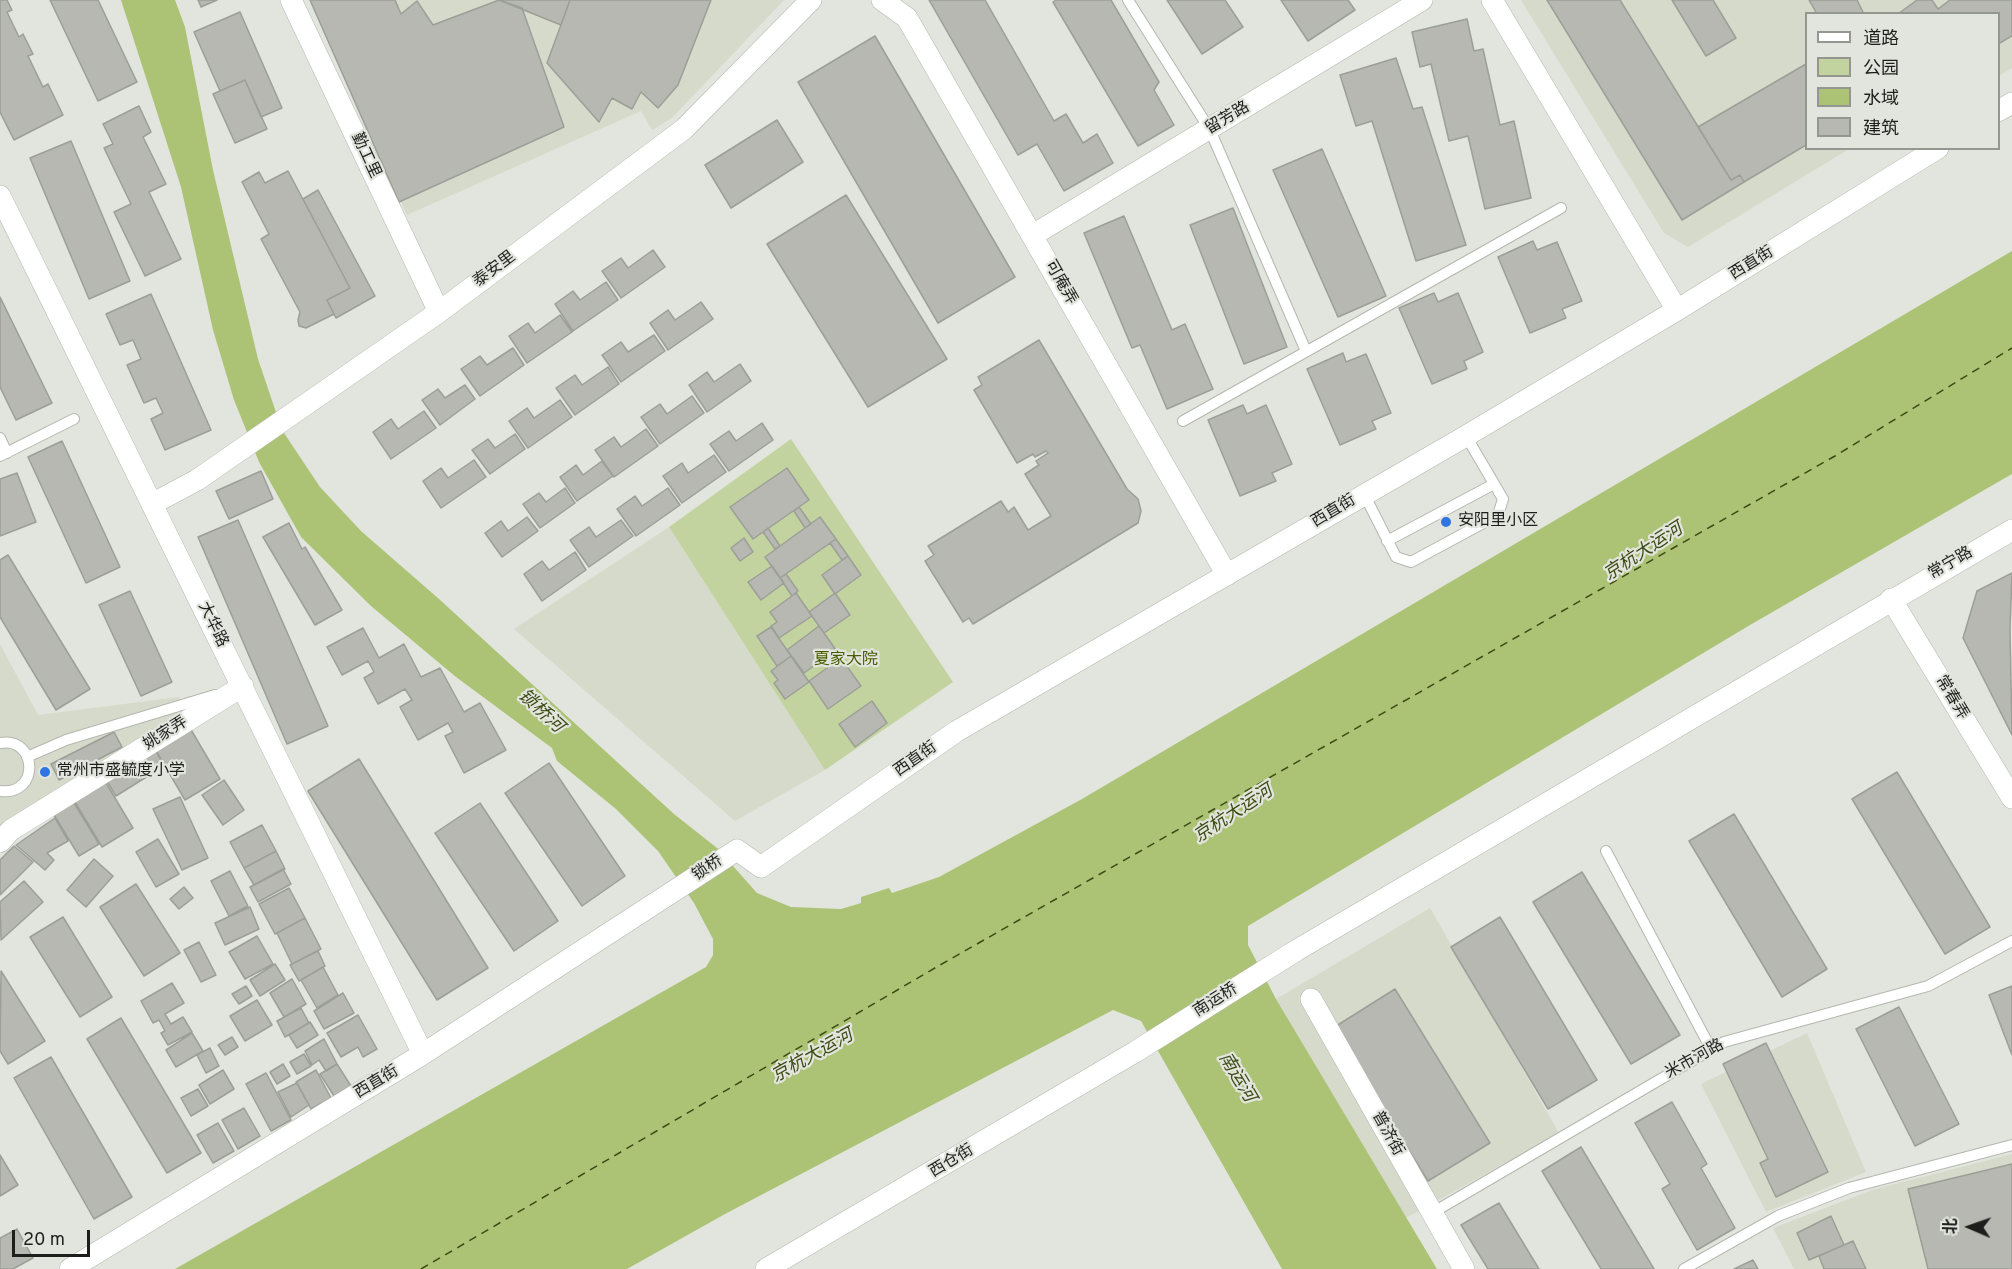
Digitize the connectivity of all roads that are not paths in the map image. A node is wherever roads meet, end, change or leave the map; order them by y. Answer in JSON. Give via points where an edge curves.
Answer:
{"nodes":[{"id":1,"x":291,"y":0,"type":"edge"},
{"id":2,"x":811,"y":0,"type":"edge"},
{"id":3,"x":882,"y":0,"type":"edge"},
{"id":4,"x":1128,"y":0,"type":"edge"},
{"id":5,"x":1422,"y":0,"type":"edge"},
{"id":6,"x":1492,"y":0,"type":"edge"},
{"id":7,"x":1210,"y":130,"type":"junction"},
{"id":8,"x":1935,"y":150,"type":"edge"},
{"id":9,"x":0,"y":196,"type":"edge"},
{"id":10,"x":1560,"y":208,"type":"dead end"},
{"id":11,"x":1033,"y":235,"type":"junction"},
{"id":12,"x":1677,"y":310,"type":"junction"},
{"id":13,"x":439,"y":312,"type":"junction"},
{"id":14,"x":1306,"y":351,"type":"junction"},
{"id":15,"x":75,"y":418,"type":"dead end"},
{"id":16,"x":1183,"y":421,"type":"dead end"},
{"id":17,"x":1466,"y":436,"type":"junction"},
{"id":18,"x":0,"y":438,"type":"edge"},
{"id":19,"x":4,"y":454,"type":"edge"},
{"id":20,"x":1494,"y":484,"type":"junction"},
{"id":21,"x":1364,"y":494,"type":"junction"},
{"id":22,"x":152,"y":504,"type":"junction"},
{"id":23,"x":2012,"y":530,"type":"edge"},
{"id":24,"x":1387,"y":541,"type":"junction"},
{"id":25,"x":1227,"y":574,"type":"junction"},
{"id":26,"x":1891,"y":599,"type":"junction"},
{"id":27,"x":243,"y":686,"type":"junction"},
{"id":28,"x":0,"y":743,"type":"edge"},
{"id":29,"x":27,"y":757,"type":"junction"},
{"id":30,"x":0,"y":790,"type":"edge"},
{"id":31,"x":2012,"y":798,"type":"edge"},
{"id":32,"x":0,"y":842,"type":"edge"},
{"id":33,"x":737,"y":850,"type":"joint"},
{"id":34,"x":1606,"y":851,"type":"dead end"},
{"id":35,"x":678,"y":888,"type":"joint"},
{"id":36,"x":2012,"y":941,"type":"edge"},
{"id":37,"x":1297,"y":950,"type":"joint"},
{"id":38,"x":1311,"y":999,"type":"dead end"},
{"id":39,"x":1711,"y":1049,"type":"junction"},
{"id":40,"x":1135,"y":1052,"type":"joint"},
{"id":41,"x":423,"y":1054,"type":"junction"},
{"id":42,"x":2012,"y":1145,"type":"edge"},
{"id":43,"x":1432,"y":1213,"type":"junction"},
{"id":44,"x":70,"y":1269,"type":"edge"},
{"id":45,"x":766,"y":1269,"type":"edge"},
{"id":46,"x":1464,"y":1269,"type":"edge"},
{"id":47,"x":1684,"y":1269,"type":"edge"}],
"edges":[{"from":1,"to":13,"type":"street","name":"勤工里"},
{"from":2,"to":13,"type":"street","name":"泰安里","via":[[684,129]]},
{"from":3,"to":11,"type":"street","name":"可庵弄","via":[[907,18]]},
{"from":4,"to":7,"type":"lane"},
{"from":5,"to":7,"type":"street","name":"留芳路"},
{"from":6,"to":12,"type":"street"},
{"from":7,"to":11,"type":"street","name":"留芳路"},
{"from":7,"to":14,"type":"lane"},
{"from":8,"to":12,"type":"street","name":"西直街"},
{"from":9,"to":22,"type":"street","name":"大华路"},
{"from":10,"to":14,"type":"lane"},
{"from":11,"to":25,"type":"street","name":"可庵弄"},
{"from":12,"to":17,"type":"street","name":"西直街"},
{"from":13,"to":22,"type":"street","name":"泰安里","via":[[197,480]]},
{"from":14,"to":16,"type":"lane"},
{"from":15,"to":19,"type":"lane"},
{"from":17,"to":20,"type":"lane"},
{"from":17,"to":21,"type":"street","name":"西直街"},
{"from":18,"to":19,"type":"lane"},
{"from":20,"to":24,"type":"lane"},
{"from":20,"to":24,"type":"lane","via":[[1503,499],[1498,515],[1411,562],[1395,557]]},
{"from":21,"to":24,"type":"lane"},
{"from":21,"to":25,"type":"street","name":"西直街"},
{"from":22,"to":27,"type":"street","name":"大华路"},
{"from":23,"to":26,"type":"street","name":"常宁路"},
{"from":25,"to":33,"type":"street","name":"西直街","via":[[957,731],[761,867]]},
{"from":26,"to":31,"type":"street","name":"常春弄"},
{"from":26,"to":37,"type":"street","name":"常宁路"},
{"from":27,"to":29,"type":"lane","via":[[66,741]]},
{"from":27,"to":32,"type":"street","name":"姚家弄","via":[[11,830]]},
{"from":27,"to":41,"type":"street","name":"大华路"},
{"from":28,"to":29,"type":"lane","via":[[20,747]]},
{"from":29,"to":30,"type":"lane","via":[[30,769],[24,783],[10,791]]},
{"from":33,"to":35,"type":"street","name":"锁桥"},
{"from":34,"to":39,"type":"lane"},
{"from":35,"to":41,"type":"street","name":"西直街"},
{"from":36,"to":39,"type":"lane","name":"米市河路","via":[[1928,986],[1724,1042]]},
{"from":37,"to":40,"type":"street","name":"南运桥"},
{"from":38,"to":43,"type":"street","name":"普济街"},
{"from":39,"to":43,"type":"lane","name":"米市河路"},
{"from":40,"to":45,"type":"street","name":"西仓街"},
{"from":41,"to":44,"type":"street","name":"西直街"},
{"from":42,"to":47,"type":"lane","via":[[1849,1188],[1778,1216]]},
{"from":43,"to":46,"type":"street","name":"普济街"}]}
